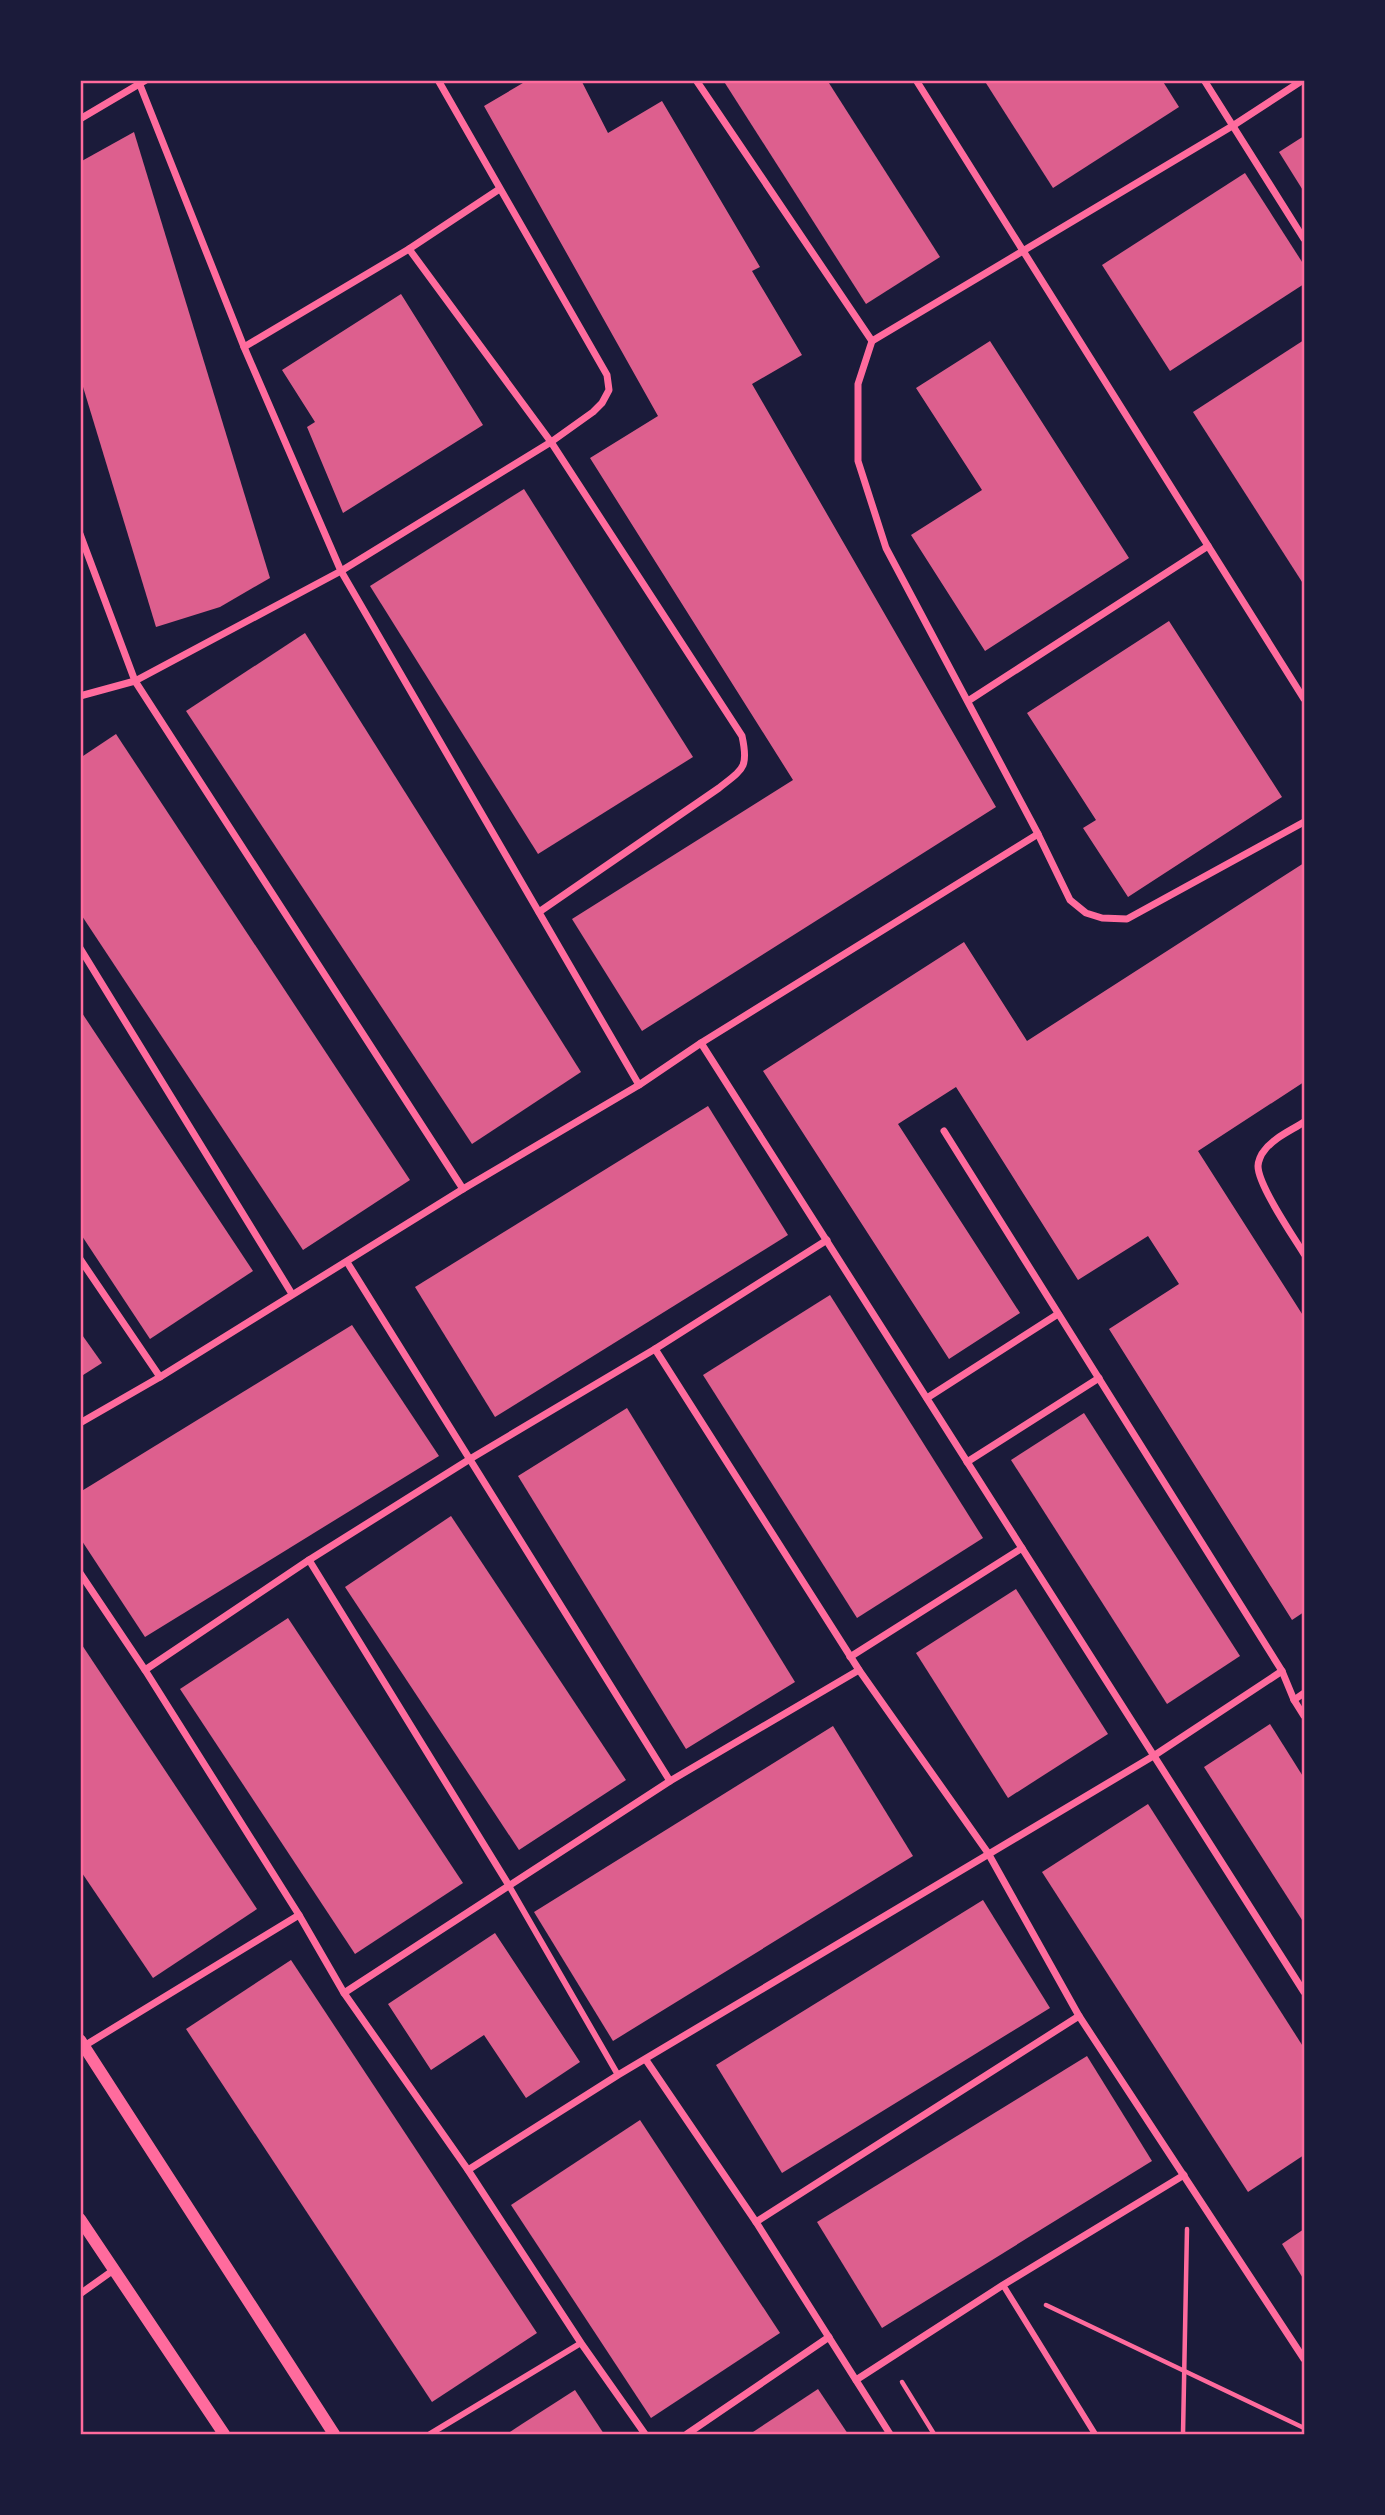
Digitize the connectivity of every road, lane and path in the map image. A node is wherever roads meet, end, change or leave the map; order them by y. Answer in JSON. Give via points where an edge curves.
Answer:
{"nodes":[{"id":1,"x":696,"y":80,"type":"edge"},
{"id":2,"x":916,"y":80,"type":"edge"},
{"id":3,"x":1204,"y":80,"type":"edge"},
{"id":4,"x":1303,"y":80,"type":"edge"},
{"id":5,"x":441,"y":82,"type":"edge"},
{"id":6,"x":143,"y":83,"type":"edge"},
{"id":7,"x":80,"y":119,"type":"edge"},
{"id":8,"x":1234,"y":125,"type":"junction"},
{"id":9,"x":498,"y":190,"type":"junction"},
{"id":10,"x":1304,"y":239,"type":"edge"},
{"id":11,"x":409,"y":249,"type":"junction"},
{"id":12,"x":1024,"y":252,"type":"junction"},
{"id":13,"x":872,"y":341,"type":"junction"},
{"id":14,"x":244,"y":347,"type":"junction"},
{"id":15,"x":551,"y":442,"type":"junction"},
{"id":16,"x":80,"y":534,"type":"edge"},
{"id":17,"x":1208,"y":546,"type":"junction"},
{"id":18,"x":341,"y":571,"type":"junction"},
{"id":19,"x":135,"y":681,"type":"junction"},
{"id":20,"x":80,"y":696,"type":"edge"},
{"id":21,"x":1304,"y":699,"type":"edge"},
{"id":22,"x":968,"y":701,"type":"junction"},
{"id":23,"x":1304,"y":822,"type":"edge"},
{"id":24,"x":1038,"y":834,"type":"junction"},
{"id":25,"x":539,"y":912,"type":"junction"},
{"id":26,"x":80,"y":948,"type":"edge"},
{"id":27,"x":701,"y":1043,"type":"junction"},
{"id":28,"x":639,"y":1085,"type":"junction"},
{"id":29,"x":1304,"y":1122,"type":"edge"},
{"id":30,"x":944,"y":1131,"type":"dead end"},
{"id":31,"x":463,"y":1189,"type":"junction"},
{"id":32,"x":827,"y":1240,"type":"junction"},
{"id":33,"x":1304,"y":1254,"type":"edge"},
{"id":34,"x":80,"y":1259,"type":"edge"},
{"id":35,"x":347,"y":1262,"type":"junction"},
{"id":36,"x":292,"y":1294,"type":"junction"},
{"id":37,"x":1058,"y":1314,"type":"junction"},
{"id":38,"x":655,"y":1349,"type":"junction"},
{"id":39,"x":160,"y":1377,"type":"junction"},
{"id":40,"x":1099,"y":1378,"type":"junction"},
{"id":41,"x":927,"y":1398,"type":"junction"},
{"id":42,"x":80,"y":1423,"type":"edge"},
{"id":43,"x":470,"y":1459,"type":"junction"},
{"id":44,"x":968,"y":1462,"type":"junction"},
{"id":45,"x":1022,"y":1548,"type":"junction"},
{"id":46,"x":309,"y":1560,"type":"junction"},
{"id":47,"x":80,"y":1573,"type":"edge"},
{"id":48,"x":850,"y":1657,"type":"junction"},
{"id":49,"x":145,"y":1670,"type":"junction"},
{"id":50,"x":859,"y":1670,"type":"junction"},
{"id":51,"x":1282,"y":1671,"type":"junction"},
{"id":52,"x":1304,"y":1693,"type":"edge"},
{"id":53,"x":1294,"y":1700,"type":"junction"},
{"id":54,"x":1304,"y":1716,"type":"edge"},
{"id":55,"x":1155,"y":1755,"type":"junction"},
{"id":56,"x":670,"y":1781,"type":"junction"},
{"id":57,"x":988,"y":1853,"type":"junction"},
{"id":58,"x":508,"y":1884,"type":"junction"},
{"id":59,"x":299,"y":1915,"type":"junction"},
{"id":60,"x":1304,"y":1992,"type":"edge"},
{"id":61,"x":344,"y":1993,"type":"junction"},
{"id":62,"x":1079,"y":2016,"type":"junction"},
{"id":63,"x":82,"y":2043,"type":"edge"},
{"id":64,"x":646,"y":2060,"type":"junction"},
{"id":65,"x":618,"y":2075,"type":"junction"},
{"id":66,"x":468,"y":2170,"type":"junction"},
{"id":67,"x":1184,"y":2175,"type":"junction"},
{"id":68,"x":80,"y":2219,"type":"edge"},
{"id":69,"x":756,"y":2222,"type":"junction"},
{"id":70,"x":1187,"y":2225,"type":"dead end"},
{"id":71,"x":115,"y":2269,"type":"junction"},
{"id":72,"x":1003,"y":2285,"type":"junction"},
{"id":73,"x":80,"y":2294,"type":"edge"},
{"id":74,"x":1041,"y":2302,"type":"dead end"},
{"id":75,"x":828,"y":2337,"type":"junction"},
{"id":76,"x":581,"y":2343,"type":"junction"},
{"id":77,"x":1304,"y":2359,"type":"edge"},
{"id":78,"x":1184,"y":2370,"type":"junction"},
{"id":79,"x":899,"y":2377,"type":"dead end"},
{"id":80,"x":856,"y":2380,"type":"junction"},
{"id":81,"x":1304,"y":2428,"type":"edge"},
{"id":82,"x":224,"y":2434,"type":"edge"},
{"id":83,"x":334,"y":2434,"type":"edge"},
{"id":84,"x":430,"y":2434,"type":"edge"},
{"id":85,"x":645,"y":2434,"type":"edge"},
{"id":86,"x":687,"y":2434,"type":"edge"},
{"id":87,"x":890,"y":2434,"type":"edge"},
{"id":88,"x":934,"y":2434,"type":"edge"},
{"id":89,"x":1095,"y":2434,"type":"edge"},
{"id":90,"x":1183,"y":2434,"type":"edge"}],
"edges":[{"from":1,"to":13,"type":"street"},
{"from":2,"to":12,"type":"street"},
{"from":3,"to":8,"type":"street"},
{"from":4,"to":8,"type":"street"},
{"from":5,"to":9,"type":"street"},
{"from":6,"to":7,"type":"street"},
{"from":6,"to":14,"type":"street"},
{"from":8,"to":10,"type":"street"},
{"from":8,"to":12,"type":"street"},
{"from":9,"to":11,"type":"street"},
{"from":9,"to":15,"type":"street","via":[[607,375],[609,390],[602,403]]},
{"from":11,"to":14,"type":"street"},
{"from":11,"to":15,"type":"street"},
{"from":12,"to":13,"type":"street"},
{"from":12,"to":17,"type":"street"},
{"from":13,"to":22,"type":"street","via":[[858,384],[858,461],[887,548]]},
{"from":14,"to":18,"type":"street"},
{"from":15,"to":18,"type":"street"},
{"from":15,"to":25,"type":"street","via":[[742,736],[747,757],[743,768],[719,788]]},
{"from":16,"to":19,"type":"street"},
{"from":17,"to":21,"type":"street"},
{"from":17,"to":22,"type":"street"},
{"from":18,"to":19,"type":"street"},
{"from":18,"to":25,"type":"street"},
{"from":19,"to":20,"type":"street"},
{"from":19,"to":31,"type":"street"},
{"from":22,"to":24,"type":"street"},
{"from":23,"to":24,"type":"street","via":[[1127,919],[1086,913],[1070,900]]},
{"from":24,"to":27,"type":"street"},
{"from":25,"to":28,"type":"street"},
{"from":26,"to":36,"type":"street"},
{"from":27,"to":28,"type":"street"},
{"from":27,"to":32,"type":"street"},
{"from":28,"to":31,"type":"street"},
{"from":29,"to":33,"type":"street","via":[[1263,1151],[1257,1165]]},
{"from":30,"to":37,"type":"street"},
{"from":31,"to":35,"type":"street"},
{"from":32,"to":38,"type":"street"},
{"from":32,"to":41,"type":"street"},
{"from":34,"to":39,"type":"street"},
{"from":35,"to":36,"type":"street"},
{"from":35,"to":43,"type":"street"},
{"from":36,"to":39,"type":"street"},
{"from":37,"to":40,"type":"street"},
{"from":37,"to":41,"type":"street"},
{"from":38,"to":43,"type":"street"},
{"from":38,"to":48,"type":"street"},
{"from":39,"to":42,"type":"street"},
{"from":40,"to":44,"type":"street"},
{"from":40,"to":51,"type":"street"},
{"from":41,"to":44,"type":"street"},
{"from":43,"to":46,"type":"street"},
{"from":43,"to":56,"type":"street"},
{"from":44,"to":45,"type":"street"},
{"from":45,"to":48,"type":"street"},
{"from":45,"to":55,"type":"street"},
{"from":46,"to":49,"type":"street"},
{"from":46,"to":58,"type":"street"},
{"from":47,"to":49,"type":"street"},
{"from":48,"to":50,"type":"street"},
{"from":49,"to":59,"type":"street"},
{"from":50,"to":56,"type":"street"},
{"from":50,"to":57,"type":"street"},
{"from":51,"to":53,"type":"street"},
{"from":51,"to":55,"type":"street"},
{"from":52,"to":53,"type":"street"},
{"from":53,"to":54,"type":"street"},
{"from":55,"to":57,"type":"street"},
{"from":55,"to":60,"type":"street"},
{"from":56,"to":58,"type":"street"},
{"from":57,"to":62,"type":"street"},
{"from":57,"to":64,"type":"street"},
{"from":58,"to":61,"type":"street"},
{"from":58,"to":65,"type":"street"},
{"from":59,"to":61,"type":"street"},
{"from":59,"to":63,"type":"street"},
{"from":61,"to":66,"type":"street"},
{"from":62,"to":67,"type":"street"},
{"from":62,"to":69,"type":"street"},
{"from":63,"to":83,"type":"street"},
{"from":64,"to":65,"type":"street"},
{"from":64,"to":69,"type":"street"},
{"from":65,"to":66,"type":"street"},
{"from":66,"to":76,"type":"street"},
{"from":67,"to":72,"type":"street"},
{"from":67,"to":77,"type":"street"},
{"from":68,"to":71,"type":"street"},
{"from":69,"to":75,"type":"street"},
{"from":70,"to":78,"type":"path"},
{"from":71,"to":73,"type":"street"},
{"from":71,"to":82,"type":"street"},
{"from":72,"to":80,"type":"street"},
{"from":72,"to":89,"type":"street"},
{"from":74,"to":78,"type":"path"},
{"from":75,"to":80,"type":"street"},
{"from":75,"to":86,"type":"street"},
{"from":76,"to":84,"type":"street"},
{"from":76,"to":85,"type":"street"},
{"from":78,"to":81,"type":"path"},
{"from":78,"to":90,"type":"path"},
{"from":79,"to":88,"type":"path"},
{"from":80,"to":87,"type":"street"}]}
